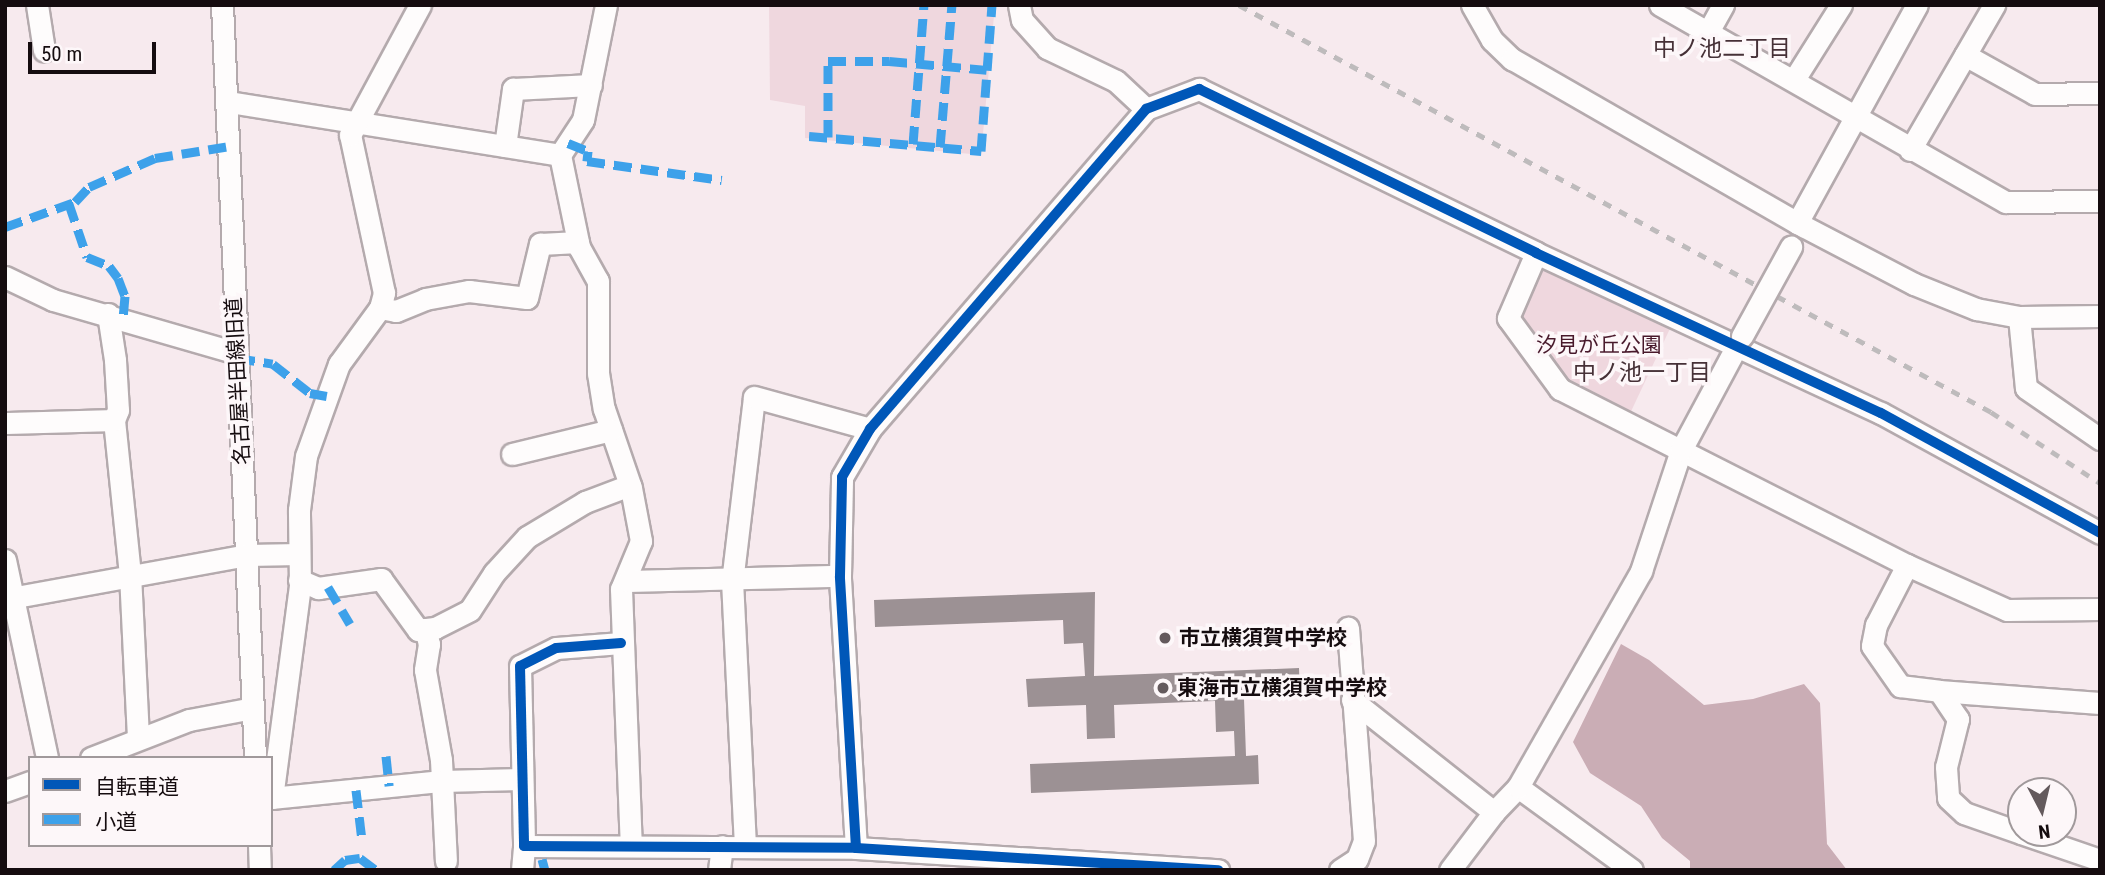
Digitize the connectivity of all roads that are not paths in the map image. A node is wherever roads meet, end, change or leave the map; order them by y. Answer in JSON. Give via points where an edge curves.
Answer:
{"nodes":[{"id":1,"x":37,"y":5,"type":"edge"},
{"id":2,"x":222,"y":5,"type":"edge"},
{"id":3,"x":420,"y":5,"type":"edge"},
{"id":4,"x":606,"y":5,"type":"edge"},
{"id":5,"x":1019,"y":5,"type":"edge"},
{"id":6,"x":1472,"y":5,"type":"edge"},
{"id":7,"x":1660,"y":5,"type":"edge"},
{"id":8,"x":1724,"y":5,"type":"edge"},
{"id":9,"x":1841,"y":5,"type":"edge"},
{"id":10,"x":1917,"y":5,"type":"edge"},
{"id":11,"x":1994,"y":5,"type":"edge"},
{"id":12,"x":1708,"y":32,"type":"junction"},
{"id":13,"x":44,"y":50,"type":"dead end"},
{"id":14,"x":1965,"y":55,"type":"junction"},
{"id":15,"x":1796,"y":78,"type":"junction"},
{"id":16,"x":591,"y":85,"type":"junction"},
{"id":17,"x":2100,"y":93,"type":"edge"},
{"id":18,"x":229,"y":102,"type":"junction"},
{"id":19,"x":1146,"y":110,"type":"junction"},
{"id":20,"x":1853,"y":118,"type":"junction"},
{"id":21,"x":358,"y":124,"type":"junction"},
{"id":22,"x":505,"y":146,"type":"junction"},
{"id":23,"x":1910,"y":150,"type":"junction"},
{"id":24,"x":561,"y":155,"type":"junction"},
{"id":25,"x":2100,"y":201,"type":"edge"},
{"id":26,"x":1800,"y":224,"type":"junction"},
{"id":27,"x":578,"y":242,"type":"junction"},
{"id":28,"x":1536,"y":253,"type":"junction"},
{"id":29,"x":5,"y":277,"type":"edge"},
{"id":30,"x":380,"y":308,"type":"junction"},
{"id":31,"x":108,"y":314,"type":"junction"},
{"id":32,"x":2100,"y":316,"type":"edge"},
{"id":33,"x":2019,"y":317,"type":"junction"},
{"id":34,"x":1739,"y":341,"type":"junction"},
{"id":35,"x":237,"y":353,"type":"junction"},
{"id":36,"x":114,"y":420,"type":"junction"},
{"id":37,"x":5,"y":423,"type":"edge"},
{"id":38,"x":870,"y":429,"type":"junction"},
{"id":39,"x":611,"y":430,"type":"junction"},
{"id":40,"x":2100,"y":439,"type":"edge"},
{"id":41,"x":1681,"y":450,"type":"junction"},
{"id":42,"x":512,"y":454,"type":"dead end"},
{"id":43,"x":630,"y":485,"type":"junction"},
{"id":44,"x":2100,"y":533,"type":"edge"},
{"id":45,"x":299,"y":554,"type":"junction"},
{"id":46,"x":247,"y":555,"type":"junction"},
{"id":47,"x":5,"y":560,"type":"edge"},
{"id":48,"x":1907,"y":565,"type":"junction"},
{"id":49,"x":130,"y":574,"type":"junction"},
{"id":50,"x":840,"y":576,"type":"junction"},
{"id":51,"x":299,"y":580,"type":"junction"},
{"id":52,"x":628,"y":581,"type":"junction"},
{"id":53,"x":732,"y":582,"type":"junction"},
{"id":54,"x":9,"y":598,"type":"edge"},
{"id":55,"x":2100,"y":609,"type":"edge"},
{"id":56,"x":1348,"y":628,"type":"dead end"},
{"id":57,"x":425,"y":629,"type":"junction"},
{"id":58,"x":621,"y":643,"type":"junction"},
{"id":59,"x":1939,"y":691,"type":"junction"},
{"id":60,"x":1352,"y":700,"type":"junction"},
{"id":61,"x":2100,"y":703,"type":"edge"},
{"id":62,"x":253,"y":708,"type":"junction"},
{"id":63,"x":138,"y":739,"type":"junction"},
{"id":64,"x":47,"y":756,"type":"edge"},
{"id":65,"x":96,"y":756,"type":"edge"},
{"id":66,"x":255,"y":756,"type":"edge"},
{"id":67,"x":521,"y":779,"type":"junction"},
{"id":68,"x":442,"y":781,"type":"junction"},
{"id":69,"x":28,"y":783,"type":"edge"},
{"id":70,"x":1518,"y":788,"type":"junction"},
{"id":71,"x":273,"y":790,"type":"edge"},
{"id":72,"x":5,"y":791,"type":"edge"},
{"id":73,"x":273,"y":798,"type":"edge"},
{"id":74,"x":1494,"y":811,"type":"junction"},
{"id":75,"x":2007,"y":828,"type":"edge"},
{"id":76,"x":631,"y":845,"type":"junction"},
{"id":77,"x":524,"y":846,"type":"junction"},
{"id":78,"x":722,"y":846,"type":"junction"},
{"id":79,"x":745,"y":846,"type":"junction"},
{"id":80,"x":259,"y":847,"type":"edge"},
{"id":81,"x":2062,"y":847,"type":"edge"},
{"id":82,"x":856,"y":848,"type":"junction"},
{"id":83,"x":2100,"y":860,"type":"edge"},
{"id":84,"x":446,"y":861,"type":"dead end"},
{"id":85,"x":938,"y":862,"type":"edge"},
{"id":86,"x":1454,"y":868,"type":"edge"},
{"id":87,"x":260,"y":870,"type":"edge"},
{"id":88,"x":522,"y":870,"type":"edge"},
{"id":89,"x":719,"y":870,"type":"edge"},
{"id":90,"x":1218,"y":870,"type":"edge"},
{"id":91,"x":1340,"y":870,"type":"edge"},
{"id":92,"x":1632,"y":870,"type":"edge"}],
"edges":[{"from":1,"to":13,"type":"street"},
{"from":2,"to":18,"type":"street","name":"名古屋半田線旧道"},
{"from":3,"to":21,"type":"street"},
{"from":4,"to":16,"type":"street"},
{"from":5,"to":19,"type":"street","via":[[1022,20],[1047,48],[1116,81]]},
{"from":6,"to":26,"type":"street","via":[[1492,40],[1512,59]]},
{"from":7,"to":12,"type":"street"},
{"from":8,"to":12,"type":"street"},
{"from":9,"to":15,"type":"street"},
{"from":10,"to":20,"type":"street"},
{"from":11,"to":14,"type":"street"},
{"from":12,"to":15,"type":"street"},
{"from":14,"to":17,"type":"street","via":[[2035,94]]},
{"from":14,"to":23,"type":"street"},
{"from":15,"to":20,"type":"street","via":[[1799,87]]},
{"from":16,"to":22,"type":"street","via":[[513,89]]},
{"from":16,"to":24,"type":"street","via":[[583,120]]},
{"from":18,"to":21,"type":"street"},
{"from":18,"to":35,"type":"street","name":"名古屋半田線旧道"},
{"from":19,"to":28,"type":"street","via":[[1199,89]]},
{"from":19,"to":38,"type":"street"},
{"from":20,"to":23,"type":"street"},
{"from":20,"to":26,"type":"street"},
{"from":21,"to":22,"type":"street"},
{"from":21,"to":30,"type":"street","via":[[350,135],[384,293]]},
{"from":22,"to":24,"type":"street"},
{"from":23,"to":25,"type":"street","via":[[2006,202]]},
{"from":24,"to":27,"type":"street"},
{"from":26,"to":33,"type":"street","via":[[1914,284],[1976,309]]},
{"from":26,"to":34,"type":"street","bridge":true},
{"from":27,"to":30,"type":"street","via":[[540,244],[527,298],[469,291],[425,299],[396,311]]},
{"from":27,"to":39,"type":"street","via":[[598,281],[598,373]]},
{"from":28,"to":34,"type":"street"},
{"from":28,"to":41,"type":"street","via":[[1508,317],[1560,389]]},
{"from":29,"to":31,"type":"street","via":[[52,300]]},
{"from":30,"to":45,"type":"street","via":[[339,364],[306,456]]},
{"from":31,"to":35,"type":"street"},
{"from":31,"to":36,"type":"street","via":[[118,410]]},
{"from":32,"to":33,"type":"street"},
{"from":33,"to":40,"type":"street","via":[[2025,388]]},
{"from":34,"to":41,"type":"street"},
{"from":34,"to":44,"type":"street"},
{"from":35,"to":46,"type":"street","name":"名古屋半田線旧道"},
{"from":36,"to":37,"type":"street"},
{"from":36,"to":49,"type":"street"},
{"from":38,"to":50,"type":"street","via":[[842,477]]},
{"from":38,"to":53,"type":"street","via":[[754,397]]},
{"from":39,"to":42,"type":"street"},
{"from":39,"to":43,"type":"street"},
{"from":41,"to":48,"type":"street"},
{"from":41,"to":70,"type":"street","via":[[1641,571]]},
{"from":43,"to":52,"type":"street","via":[[641,541]]},
{"from":43,"to":57,"type":"street","via":[[585,502],[527,537],[494,573],[470,610],[451,623]]},
{"from":45,"to":46,"type":"street"},
{"from":45,"to":51,"type":"street"},
{"from":46,"to":49,"type":"street"},
{"from":46,"to":62,"type":"street","name":"名古屋半田線旧道"},
{"from":47,"to":54,"type":"street"},
{"from":48,"to":55,"type":"street","via":[[2007,610]]},
{"from":48,"to":59,"type":"street","via":[[1876,625],[1872,646],[1900,686]]},
{"from":49,"to":54,"type":"street"},
{"from":49,"to":63,"type":"street"},
{"from":50,"to":53,"type":"street"},
{"from":50,"to":82,"type":"street"},
{"from":51,"to":57,"type":"street","via":[[318,589],[381,579],[404,615],[418,630]]},
{"from":51,"to":71,"type":"street"},
{"from":52,"to":53,"type":"street"},
{"from":52,"to":58,"type":"street","via":[[621,589]]},
{"from":53,"to":79,"type":"street"},
{"from":54,"to":64,"type":"street"},
{"from":56,"to":60,"type":"street"},
{"from":57,"to":68,"type":"street","via":[[429,643],[425,670]]},
{"from":58,"to":67,"type":"street","via":[[556,649],[520,666]]},
{"from":58,"to":76,"type":"street","via":[[631,761]]},
{"from":59,"to":61,"type":"street"},
{"from":59,"to":75,"type":"street","via":[[1958,719],[1946,767],[1948,798],[1964,813]]},
{"from":60,"to":74,"type":"street"},
{"from":60,"to":91,"type":"street","via":[[1364,841],[1357,859]]},
{"from":62,"to":63,"type":"street","via":[[189,720]]},
{"from":62,"to":66,"type":"street","name":"名古屋半田線旧道"},
{"from":63,"to":65,"type":"street"},
{"from":67,"to":68,"type":"street"},
{"from":67,"to":77,"type":"street"},
{"from":68,"to":73,"type":"street"},
{"from":68,"to":84,"type":"street"},
{"from":69,"to":72,"type":"street"},
{"from":70,"to":74,"type":"street"},
{"from":70,"to":92,"type":"street"},
{"from":74,"to":86,"type":"street"},
{"from":76,"to":77,"type":"street"},
{"from":76,"to":78,"type":"street"},
{"from":77,"to":88,"type":"street"},
{"from":78,"to":79,"type":"street"},
{"from":78,"to":89,"type":"street"},
{"from":79,"to":82,"type":"street"},
{"from":80,"to":87,"type":"street"},
{"from":81,"to":83,"type":"street"},
{"from":82,"to":85,"type":"street"},
{"from":85,"to":90,"type":"street"}]}
